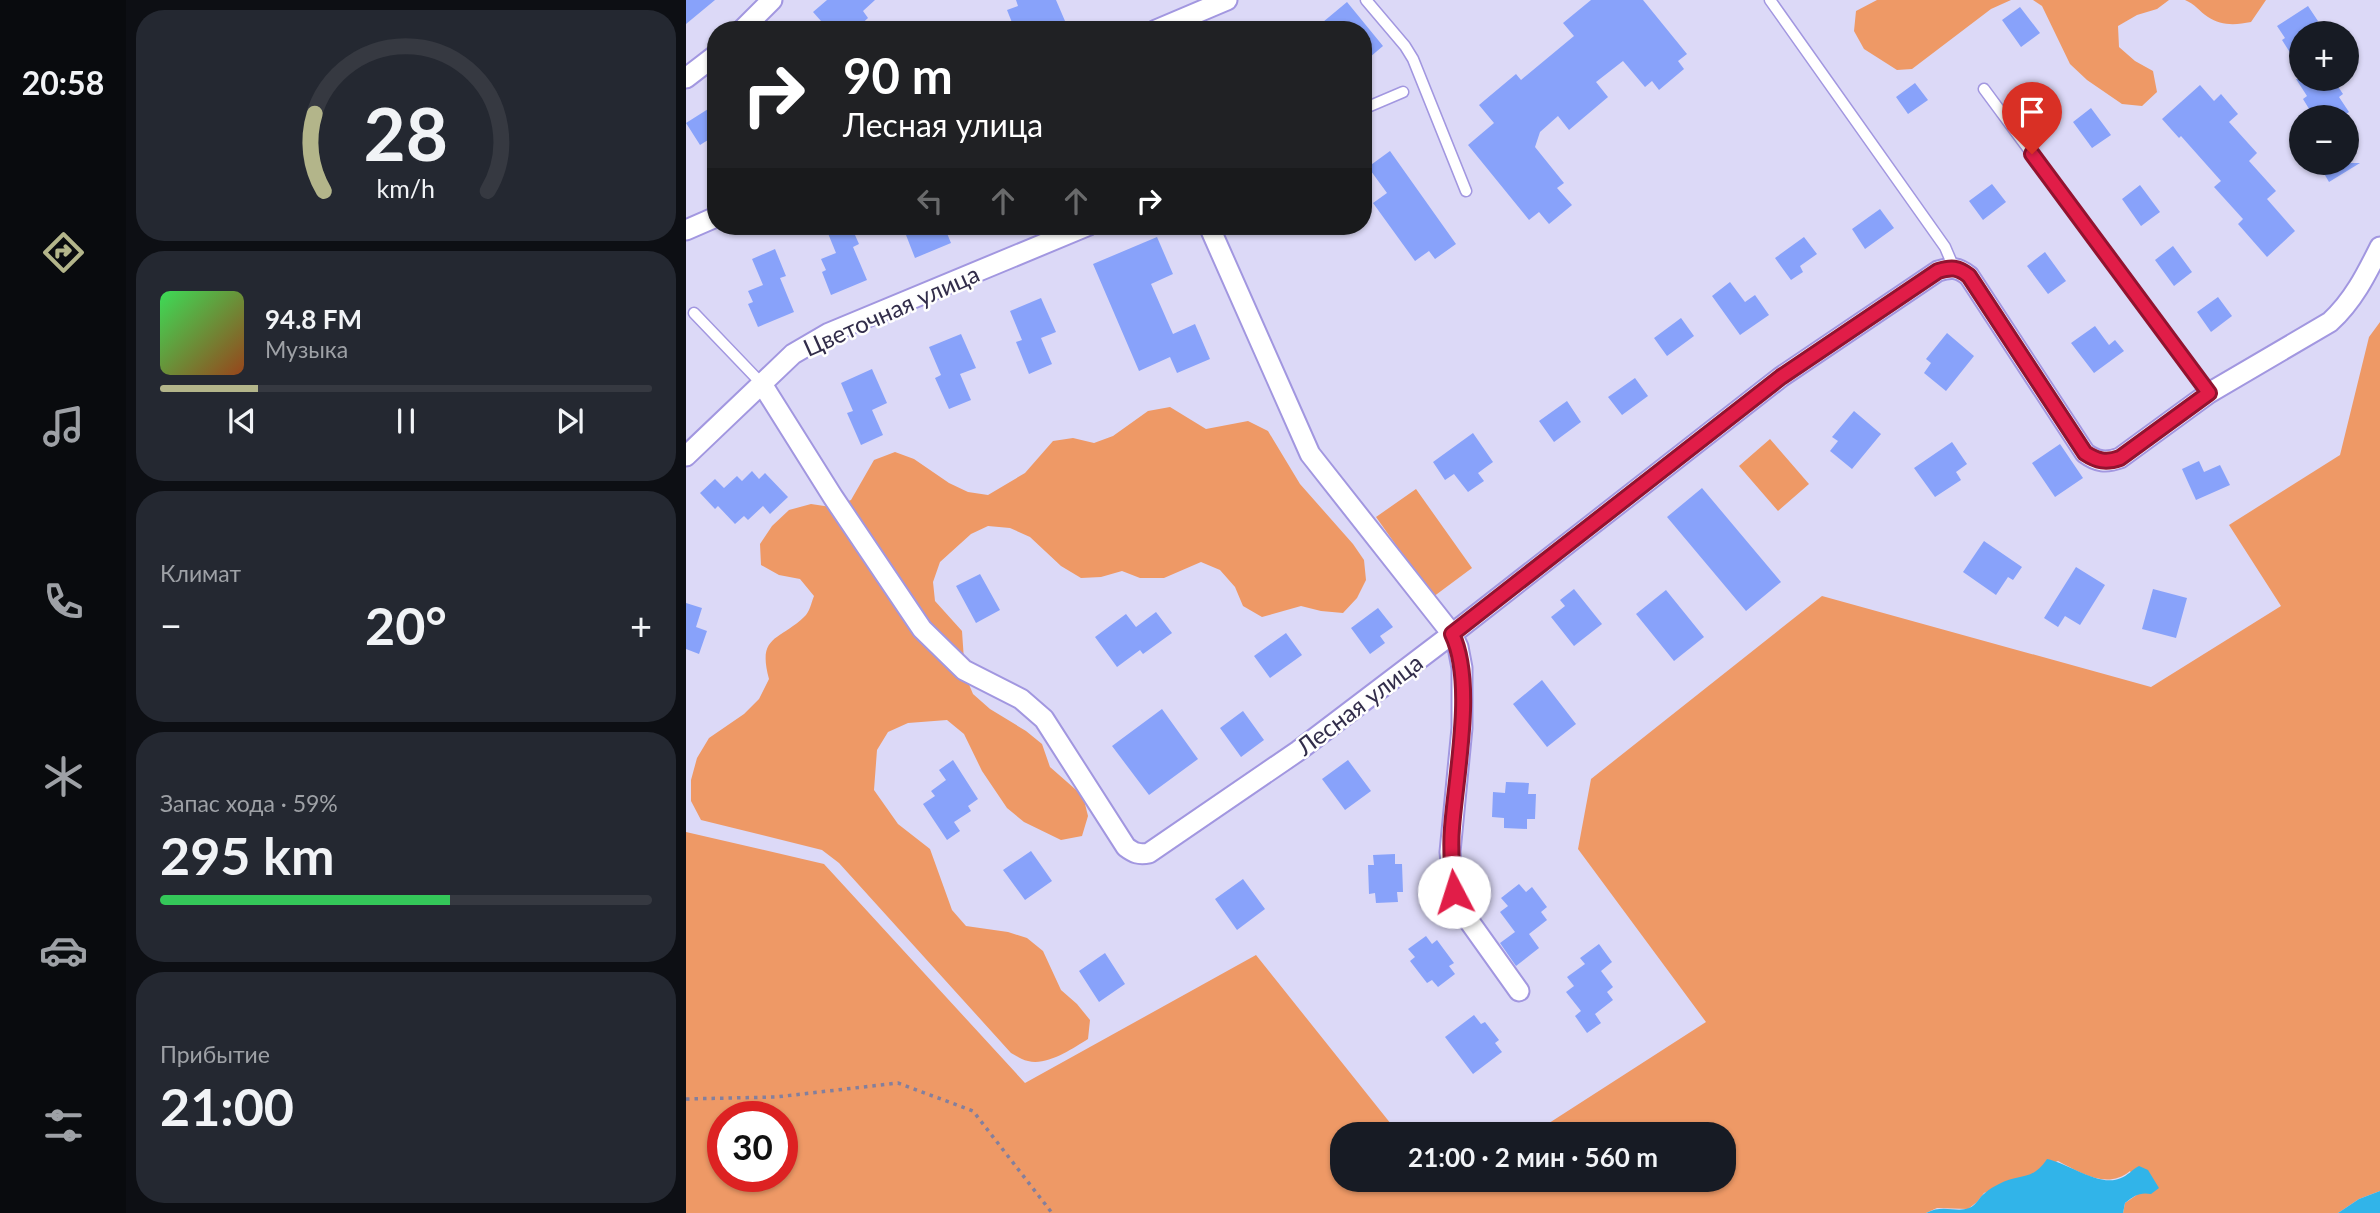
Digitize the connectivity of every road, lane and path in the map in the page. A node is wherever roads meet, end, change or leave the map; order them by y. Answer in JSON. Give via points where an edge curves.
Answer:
{"nodes":[{"id":1,"x":772,"y":0,"type":"edge"},
{"id":2,"x":1227,"y":0,"type":"edge"},
{"id":3,"x":1366,"y":0,"type":"edge"},
{"id":4,"x":1770,"y":0,"type":"edge"},
{"id":5,"x":751,"y":21,"type":"edge"},
{"id":6,"x":1177,"y":21,"type":"edge"},
{"id":7,"x":707,"y":62,"type":"edge"},
{"id":8,"x":686,"y":78,"type":"edge"},
{"id":9,"x":1984,"y":89,"type":"dead end"},
{"id":10,"x":1404,"y":92,"type":"dead end"},
{"id":11,"x":1372,"y":105,"type":"edge"},
{"id":12,"x":1466,"y":191,"type":"dead end"},
{"id":13,"x":707,"y":221,"type":"edge"},
{"id":14,"x":686,"y":230,"type":"edge"},
{"id":15,"x":1065,"y":235,"type":"edge"},
{"id":16,"x":1213,"y":235,"type":"edge"},
{"id":17,"x":2380,"y":247,"type":"edge"},
{"id":18,"x":1954,"y":268,"type":"junction"},
{"id":19,"x":694,"y":313,"type":"dead end"},
{"id":20,"x":762,"y":384,"type":"junction"},
{"id":21,"x":2209,"y":393,"type":"junction"},
{"id":22,"x":686,"y":456,"type":"edge"},
{"id":23,"x":1452,"y":634,"type":"junction"},
{"id":24,"x":1518,"y":990,"type":"dead end"},
{"id":25,"x":686,"y":1099,"type":"edge"},
{"id":26,"x":1052,"y":1213,"type":"edge"}],
"edges":[{"from":1,"to":5,"type":"street"},
{"from":2,"to":6,"type":"street"},
{"from":3,"to":12,"type":"lane","via":[[1413,59]]},
{"from":4,"to":18,"type":"lane","via":[[1945,247]]},
{"from":7,"to":8,"type":"street"},
{"from":9,"to":21,"type":"lane"},
{"from":10,"to":11,"type":"lane"},
{"from":13,"to":14,"type":"street"},
{"from":15,"to":20,"type":"street","name":"Цветочная улица","via":[[829,333],[793,354]]},
{"from":16,"to":23,"type":"street","via":[[1310,454]]},
{"from":17,"to":21,"type":"street","via":[[2345,308],[2330,322]]},
{"from":18,"to":21,"type":"street","via":[[1969,276],[2093,459],[2120,458]]},
{"from":18,"to":23,"type":"street","name":"Лесная улица","via":[[1938,271],[1781,377]]},
{"from":19,"to":20,"type":"lane"},
{"from":20,"to":22,"type":"street","name":"Цветочная улица"},
{"from":20,"to":23,"type":"street","name":"Лесная улица","via":[[922,629],[964,670],[1021,699],[1044,719],[1133,853],[1149,853],[1298,751]]},
{"from":23,"to":24,"type":"street","via":[[1462,680],[1450,852],[1454,892],[1464,914]]},
{"from":25,"to":26,"type":"path","via":[[776,1097],[898,1083],[973,1111]]}]}
